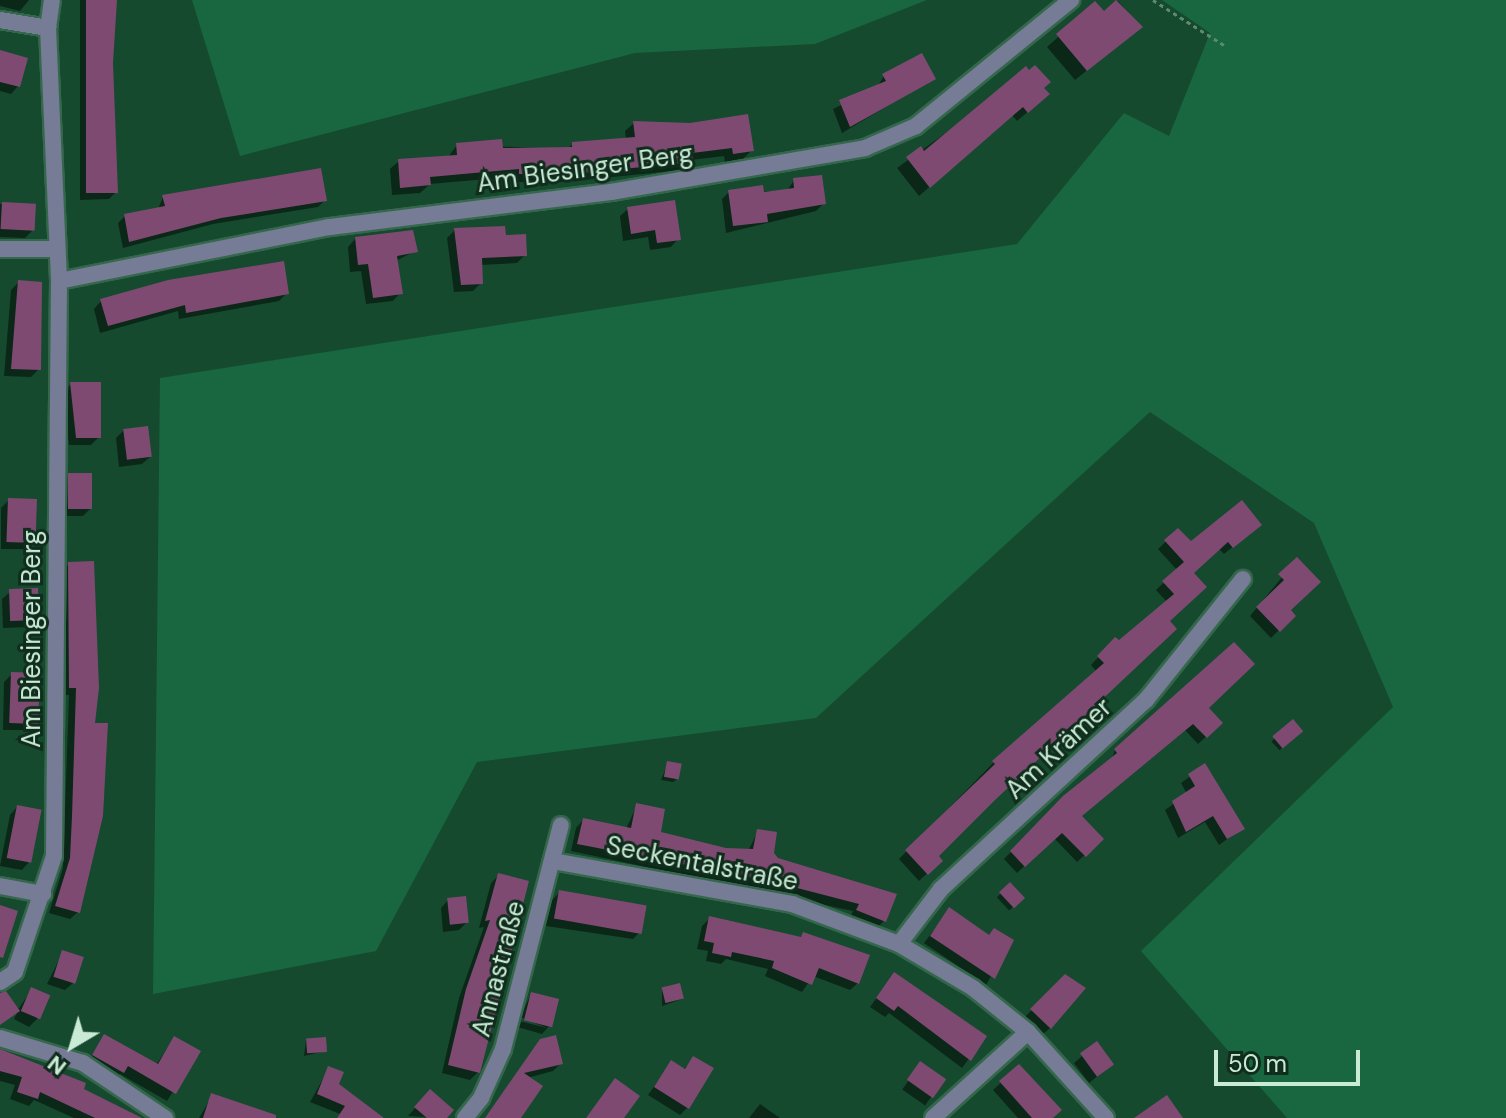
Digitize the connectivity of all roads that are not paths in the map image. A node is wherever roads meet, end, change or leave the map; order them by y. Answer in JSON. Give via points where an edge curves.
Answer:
{"nodes":[{"id":1,"x":52,"y":0,"type":"edge"},
{"id":2,"x":1071,"y":0,"type":"edge"},
{"id":3,"x":0,"y":20,"type":"edge"},
{"id":4,"x":48,"y":28,"type":"junction"},
{"id":5,"x":0,"y":249,"type":"edge"},
{"id":6,"x":56,"y":249,"type":"junction"},
{"id":7,"x":59,"y":281,"type":"junction"},
{"id":8,"x":1243,"y":579,"type":"dead end"},
{"id":9,"x":561,"y":825,"type":"dead end"},
{"id":10,"x":553,"y":861,"type":"junction"},
{"id":11,"x":0,"y":886,"type":"edge"},
{"id":12,"x":43,"y":894,"type":"junction"},
{"id":13,"x":899,"y":944,"type":"junction"},
{"id":14,"x":0,"y":982,"type":"edge"},
{"id":15,"x":1028,"y":1032,"type":"junction"},
{"id":16,"x":0,"y":1038,"type":"edge"},
{"id":17,"x":165,"y":1118,"type":"edge"},
{"id":18,"x":465,"y":1118,"type":"edge"},
{"id":19,"x":933,"y":1118,"type":"edge"},
{"id":20,"x":1106,"y":1118,"type":"edge"}],
"edges":[{"from":1,"to":4,"type":"street","name":"Am Biesinger Berg"},
{"from":2,"to":7,"type":"street","name":"Am Biesinger Berg","via":[[916,126],[865,148],[611,192],[330,227]]},
{"from":3,"to":4,"type":"street"},
{"from":4,"to":6,"type":"street","name":"Am Biesinger Berg"},
{"from":5,"to":6,"type":"street"},
{"from":6,"to":7,"type":"street","name":"Am Biesinger Berg"},
{"from":7,"to":12,"type":"street","name":"Am Biesinger Berg","via":[[54,856]]},
{"from":8,"to":13,"type":"street","name":"Am Krämer","via":[[1146,700],[941,889]]},
{"from":9,"to":10,"type":"street","name":"Annastraße"},
{"from":10,"to":13,"type":"street","name":"Seckentalstraße","via":[[792,904]]},
{"from":10,"to":18,"type":"street","name":"Annastraße","via":[[503,1049],[481,1098]]},
{"from":11,"to":12,"type":"street"},
{"from":12,"to":14,"type":"street","name":"Am Biesinger Berg","via":[[15,972]]},
{"from":13,"to":15,"type":"street","name":"Seckentalstraße","via":[[973,988]]},
{"from":15,"to":19,"type":"street"},
{"from":15,"to":20,"type":"street","name":"Seckentalstraße"},
{"from":16,"to":17,"type":"street","via":[[83,1063]]}]}
